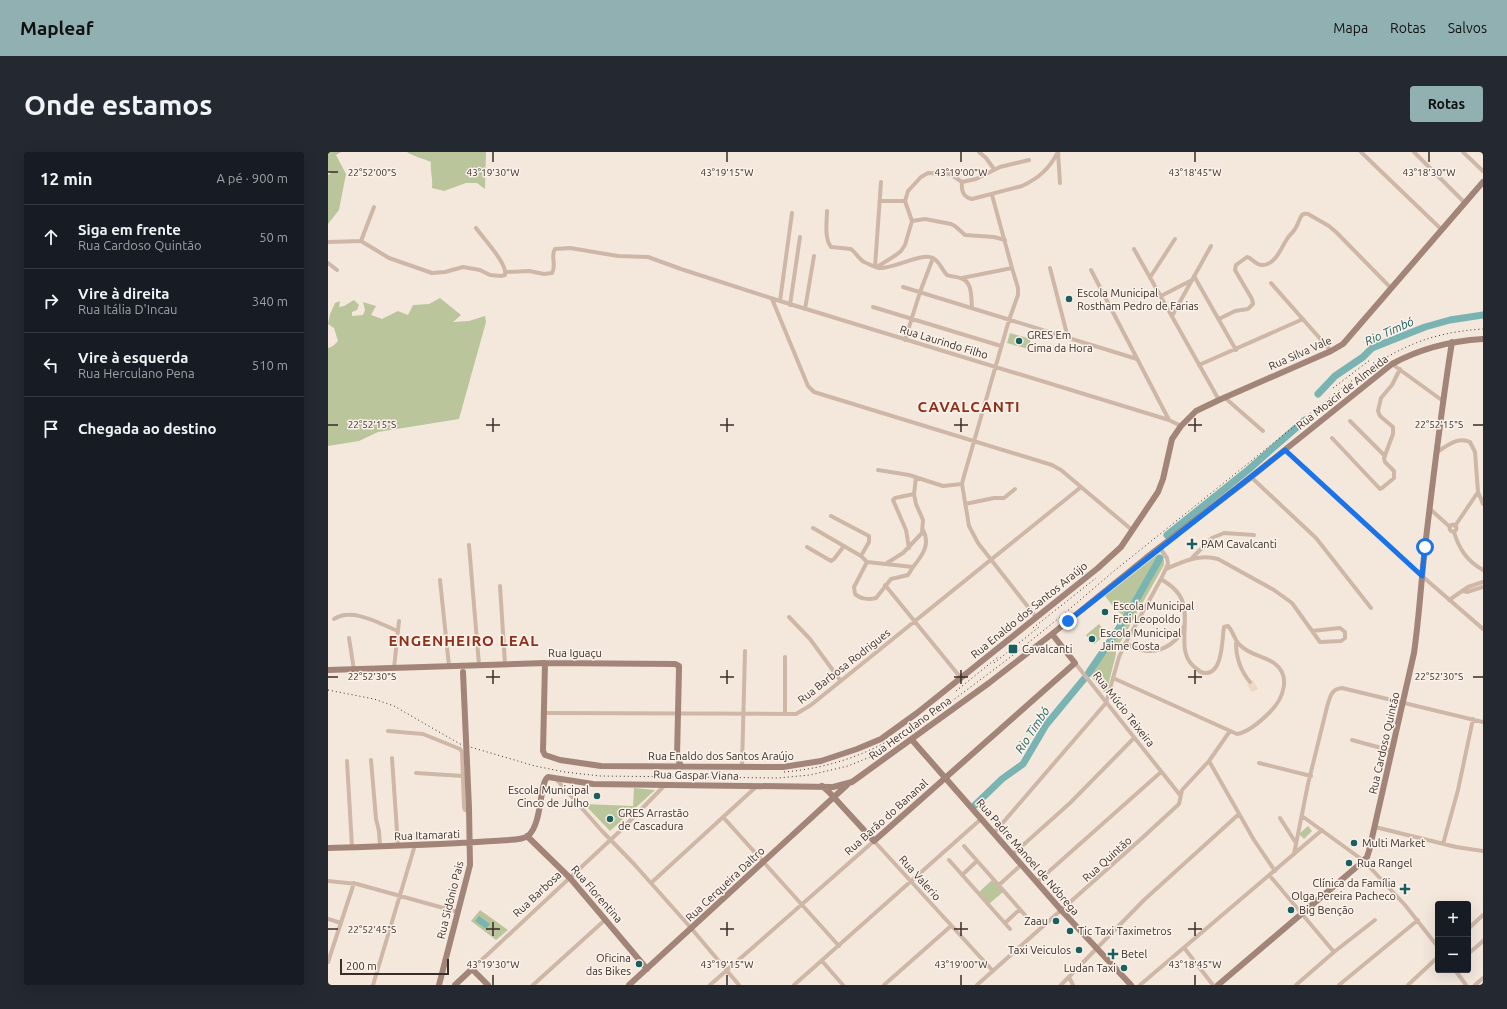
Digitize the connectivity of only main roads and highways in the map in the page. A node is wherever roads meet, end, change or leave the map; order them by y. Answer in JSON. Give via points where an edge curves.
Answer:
{"nodes":[{"id":1,"x":1483,"y":182,"type":"edge"},
{"id":2,"x":1483,"y":339,"type":"edge"},
{"id":3,"x":1452,"y":342,"type":"junction"},
{"id":4,"x":1285,"y":450,"type":"joint"},
{"id":5,"x":1132,"y":530,"type":"joint"},
{"id":6,"x":1052,"y":634,"type":"junction"},
{"id":7,"x":545,"y":663,"type":"junction"},
{"id":8,"x":1075,"y":663,"type":"joint"},
{"id":9,"x":463,"y":669,"type":"junction"},
{"id":10,"x":328,"y":670,"type":"edge"},
{"id":11,"x":912,"y":740,"type":"junction"},
{"id":12,"x":677,"y":755,"type":"junction"},
{"id":13,"x":668,"y":766,"type":"junction"},
{"id":14,"x":681,"y":766,"type":"junction"},
{"id":15,"x":945,"y":777,"type":"junction"},
{"id":16,"x":848,"y":784,"type":"junction"},
{"id":17,"x":822,"y":786,"type":"junction"},
{"id":18,"x":834,"y":797,"type":"junction"},
{"id":19,"x":527,"y":836,"type":"junction"},
{"id":20,"x":874,"y":841,"type":"joint"},
{"id":21,"x":471,"y":843,"type":"junction"},
{"id":22,"x":328,"y":848,"type":"edge"},
{"id":23,"x":647,"y":969,"type":"junction"},
{"id":24,"x":632,"y":984,"type":"edge"},
{"id":25,"x":1221,"y":984,"type":"edge"},
{"id":26,"x":439,"y":985,"type":"edge"},
{"id":27,"x":455,"y":985,"type":"edge"},
{"id":28,"x":488,"y":985,"type":"edge"},
{"id":29,"x":1131,"y":985,"type":"edge"}],
"edges":[{"from":1,"to":5,"type":"main road","name":"Rua Silva Vale","via":[[1346,341],[1331,351],[1196,411],[1172,439],[1162,484]]},
{"from":2,"to":3,"type":"main road","name":"Rua Moacir de Almeida"},
{"from":3,"to":4,"type":"main road","name":"Rua Moacir de Almeida","via":[[1418,351],[1392,364]]},
{"from":3,"to":25,"type":"main road","name":"Rua Cardoso Quintão","via":[[1414,653],[1369,851],[1364,861]]},
{"from":4,"to":6,"type":"main road","name":"Rua Herculano Pena"},
{"from":5,"to":14,"type":"main road","name":"Rua Enaldo dos Santos Araújo","via":[[1113,555],[917,713],[868,746],[798,766]]},
{"from":6,"to":8,"type":"main road","name":"Rua Múcio Teixeira"},
{"from":6,"to":11,"type":"main road","name":"Rua Herculano Pena"},
{"from":7,"to":9,"type":"main road","name":"Rua Iguaçu","via":[[479,665]]},
{"from":7,"to":12,"type":"main road","name":"Rua Iguaçu","via":[[679,666]]},
{"from":7,"to":13,"type":"main road","name":"Rua Enaldo dos Santos Araújo","via":[[544,754],[560,760],[600,766]]},
{"from":8,"to":15,"type":"main road","name":"Rua Barão do Bananal"},
{"from":9,"to":10,"type":"main road","name":"Rua Iguaçu","via":[[449,666]]},
{"from":9,"to":21,"type":"main road","name":"Rua Sidônio Pais","bridge":true},
{"from":11,"to":15,"type":"main road","name":"Rua Padre Manoel de Nóbrega"},
{"from":11,"to":16,"type":"main road","name":"Rua Herculano Pena"},
{"from":12,"to":13,"type":"main road"},
{"from":12,"to":14,"type":"main road"},
{"from":13,"to":14,"type":"main road","name":"Rua Enaldo dos Santos Araújo"},
{"from":15,"to":20,"type":"main road","name":"Rua Barão do Bananal"},
{"from":15,"to":29,"type":"main road","name":"Rua Padre Manoel de Nóbrega","via":[[1062,911]]},
{"from":16,"to":17,"type":"main road","name":"Rua Gaspar Viana"},
{"from":16,"to":18,"type":"main road","name":"Rua Cerqueira Daltro"},
{"from":17,"to":18,"type":"main road"},
{"from":17,"to":19,"type":"main road","name":"Rua Gaspar Viana","via":[[593,784],[548,777],[544,780],[539,816]]},
{"from":18,"to":20,"type":"main road","name":"Rua Valerio"},
{"from":18,"to":23,"type":"main road","name":"Rua Cerqueira Daltro"},
{"from":19,"to":21,"type":"main road","name":"Rua Itamarati"},
{"from":19,"to":23,"type":"main road","name":"Rua Florentina","via":[[570,878]]},
{"from":21,"to":22,"type":"main road","name":"Rua Itamarati"},
{"from":21,"to":26,"type":"main road","name":"Rua Sidônio Pais","via":[[469,869]]},
{"from":23,"to":24,"type":"main road","name":"Rua Cerqueira Daltro"},
{"from":27,"to":28,"type":"main road","name":"Rua Barbosa","via":[[472,969]]}]}
